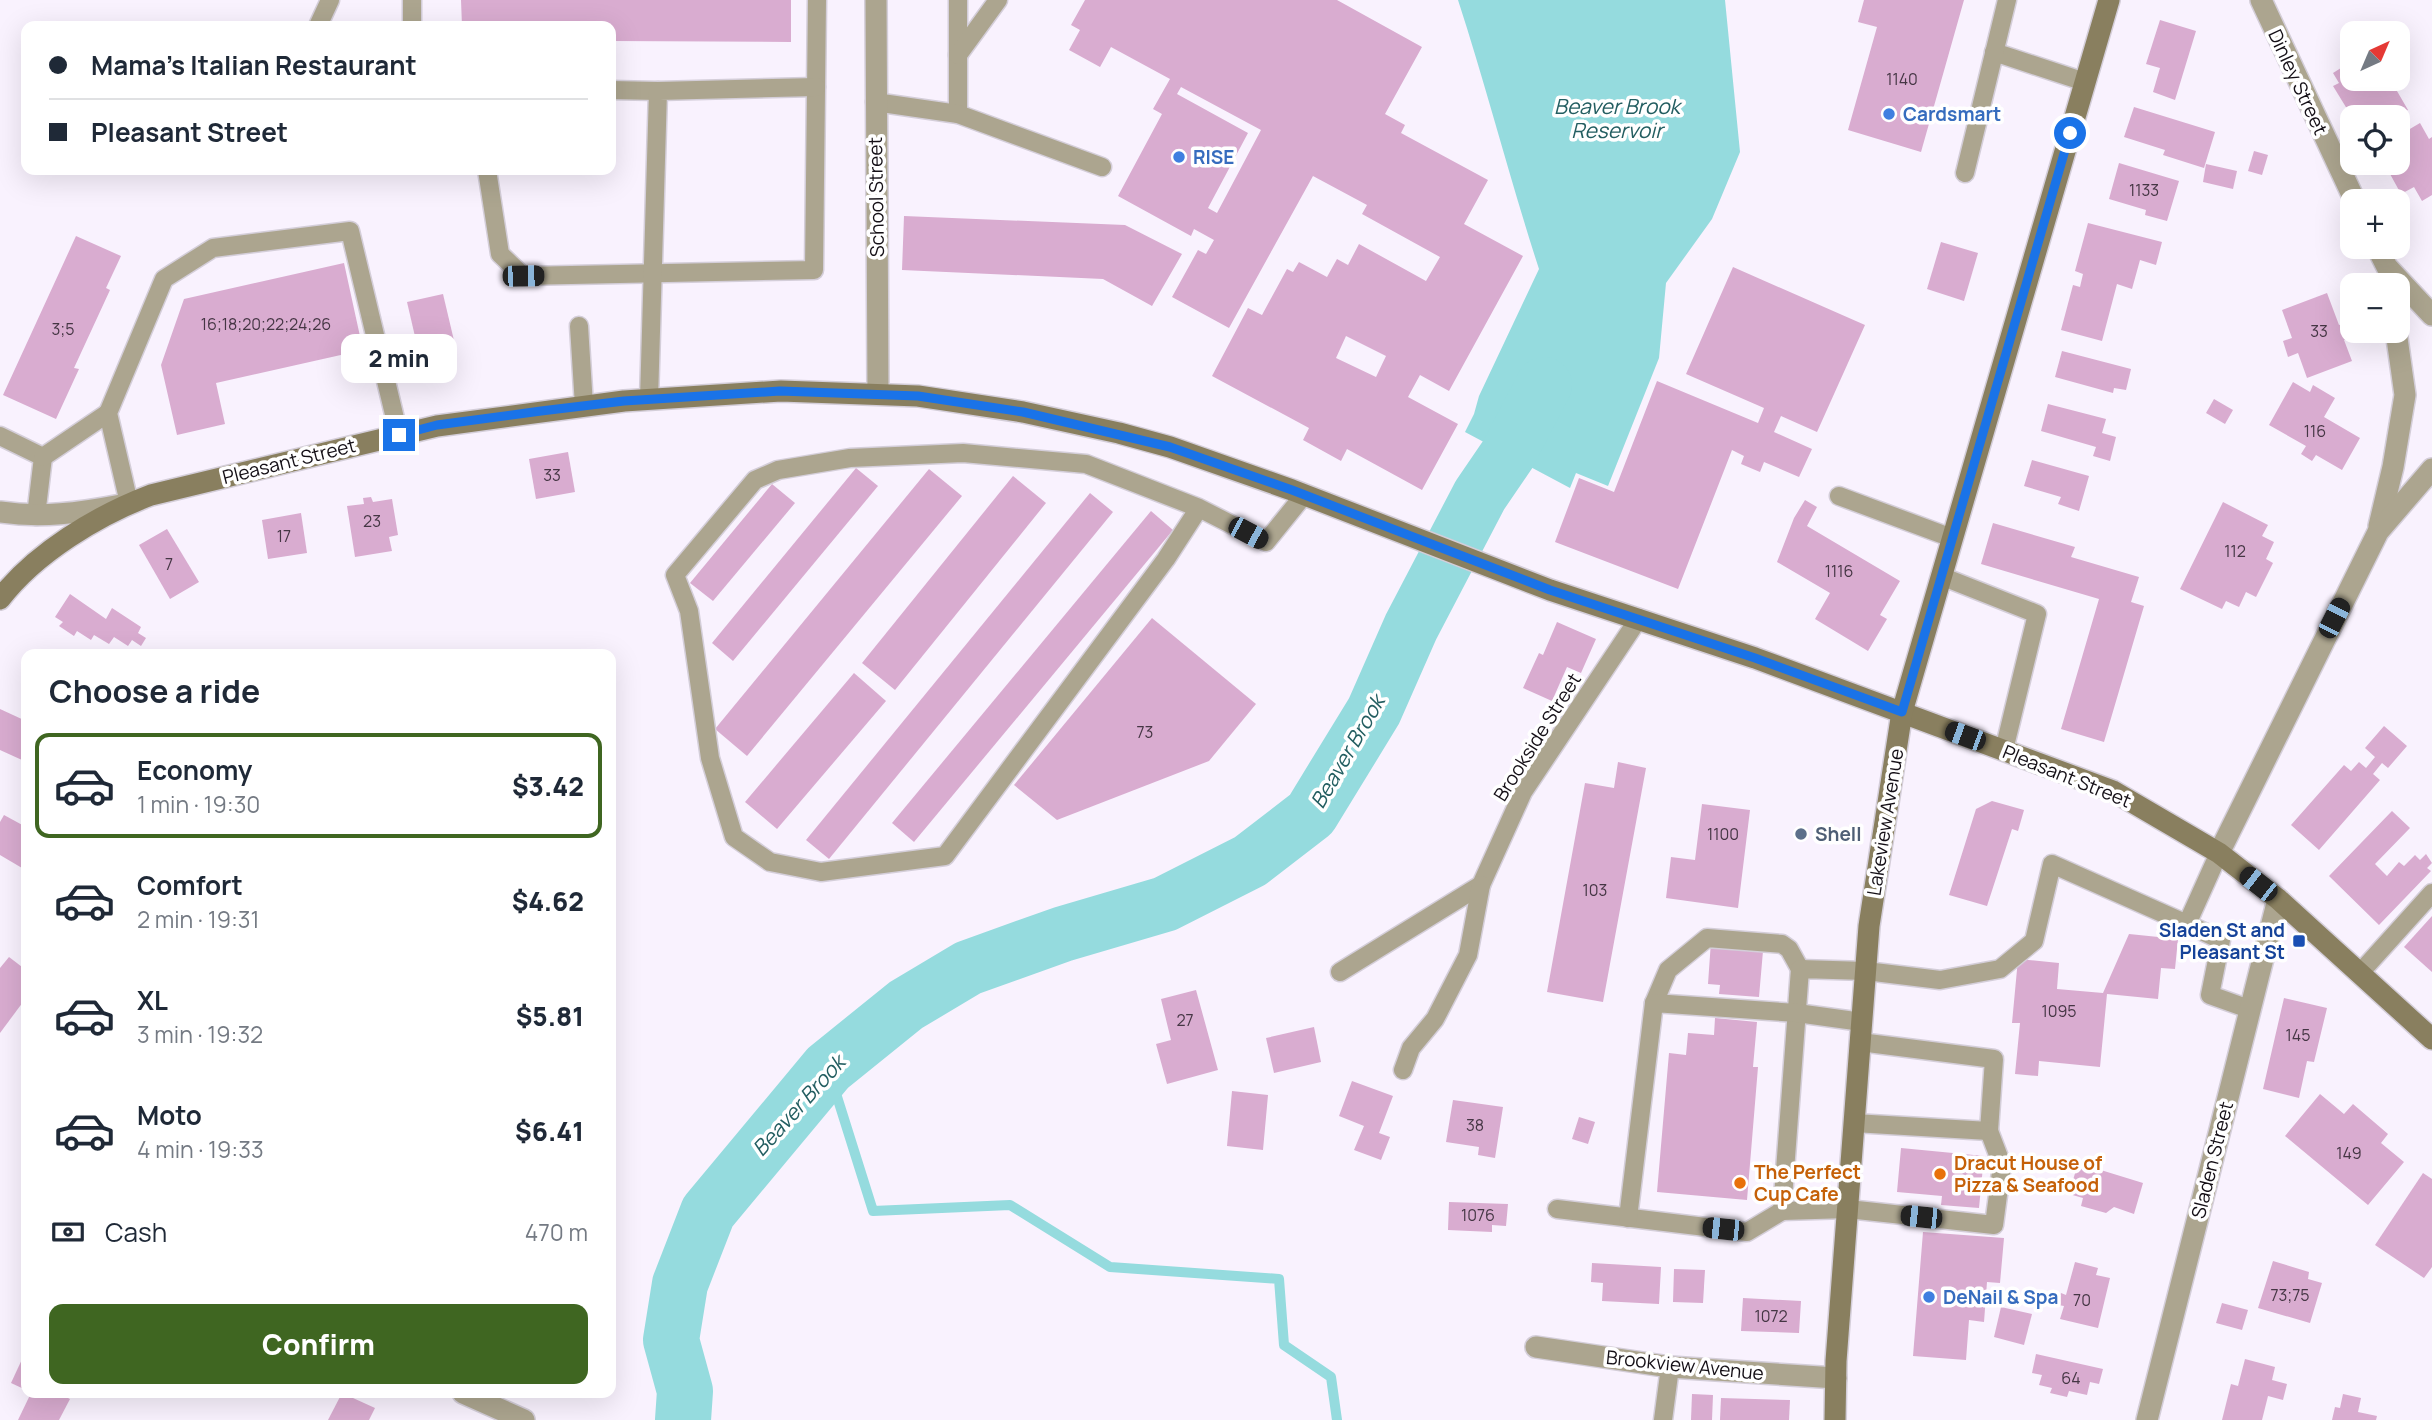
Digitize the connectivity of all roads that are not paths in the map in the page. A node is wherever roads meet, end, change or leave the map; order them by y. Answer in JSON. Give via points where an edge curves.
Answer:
{"nodes":[{"id":1,"x":330,"y":0,"type":"edge"},
{"id":2,"x":412,"y":0,"type":"edge"},
{"id":3,"x":817,"y":0,"type":"edge"},
{"id":4,"x":876,"y":0,"type":"edge"},
{"id":5,"x":958,"y":0,"type":"edge"},
{"id":6,"x":998,"y":0,"type":"edge"},
{"id":7,"x":2007,"y":0,"type":"edge"},
{"id":8,"x":2109,"y":0,"type":"edge"},
{"id":9,"x":2261,"y":0,"type":"edge"},
{"id":10,"x":320,"y":21,"type":"edge"},
{"id":11,"x":412,"y":21,"type":"edge"},
{"id":12,"x":1994,"y":52,"type":"junction"},
{"id":13,"x":958,"y":55,"type":"junction"},
{"id":14,"x":2085,"y":82,"type":"junction"},
{"id":15,"x":816,"y":88,"type":"junction"},
{"id":16,"x":616,"y":90,"type":"edge"},
{"id":17,"x":658,"y":91,"type":"junction"},
{"id":18,"x":875,"y":102,"type":"junction"},
{"id":19,"x":958,"y":114,"type":"junction"},
{"id":20,"x":1102,"y":167,"type":"dead end"},
{"id":21,"x":1965,"y":173,"type":"dead end"},
{"id":22,"x":488,"y":175,"type":"edge"},
{"id":23,"x":2349,"y":189,"type":"edge"},
{"id":24,"x":653,"y":274,"type":"junction"},
{"id":25,"x":2410,"y":296,"type":"edge"},
{"id":26,"x":2432,"y":315,"type":"edge"},
{"id":27,"x":579,"y":326,"type":"dead end"},
{"id":28,"x":2398,"y":343,"type":"edge"},
{"id":29,"x":878,"y":394,"type":"junction"},
{"id":30,"x":649,"y":400,"type":"junction"},
{"id":31,"x":584,"y":406,"type":"junction"},
{"id":32,"x":108,"y":413,"type":"junction"},
{"id":33,"x":399,"y":435,"type":"junction"},
{"id":34,"x":0,"y":436,"type":"edge"},
{"id":35,"x":43,"y":457,"type":"junction"},
{"id":36,"x":2432,"y":469,"type":"edge"},
{"id":37,"x":1304,"y":495,"type":"junction"},
{"id":38,"x":1839,"y":496,"type":"dead end"},
{"id":39,"x":130,"y":503,"type":"junction"},
{"id":40,"x":1199,"y":508,"type":"junction"},
{"id":41,"x":0,"y":512,"type":"edge"},
{"id":42,"x":36,"y":516,"type":"junction"},
{"id":43,"x":2378,"y":532,"type":"junction"},
{"id":44,"x":1952,"y":538,"type":"junction"},
{"id":45,"x":1941,"y":576,"type":"junction"},
{"id":46,"x":0,"y":599,"type":"edge"},
{"id":47,"x":1639,"y":618,"type":"junction"},
{"id":48,"x":1902,"y":712,"type":"junction"},
{"id":49,"x":2004,"y":750,"type":"junction"},
{"id":50,"x":2219,"y":853,"type":"junction"},
{"id":51,"x":1481,"y":886,"type":"junction"},
{"id":52,"x":2432,"y":893,"type":"edge"},
{"id":53,"x":2278,"y":900,"type":"junction"},
{"id":54,"x":2187,"y":924,"type":"junction"},
{"id":55,"x":1800,"y":969,"type":"junction"},
{"id":56,"x":1866,"y":971,"type":"junction"},
{"id":57,"x":1340,"y":972,"type":"dead end"},
{"id":58,"x":2359,"y":974,"type":"junction"},
{"id":59,"x":1654,"y":1003,"type":"junction"},
{"id":60,"x":2249,"y":1009,"type":"junction"},
{"id":61,"x":1797,"y":1013,"type":"junction"},
{"id":62,"x":1861,"y":1032,"type":"junction"},
{"id":63,"x":2432,"y":1039,"type":"edge"},
{"id":64,"x":1403,"y":1070,"type":"dead end"},
{"id":65,"x":1854,"y":1123,"type":"junction"},
{"id":66,"x":1989,"y":1131,"type":"junction"},
{"id":67,"x":1558,"y":1209,"type":"dead end"},
{"id":68,"x":1848,"y":1209,"type":"junction"},
{"id":69,"x":1783,"y":1211,"type":"junction"},
{"id":70,"x":1628,"y":1218,"type":"junction"},
{"id":71,"x":1536,"y":1347,"type":"dead end"},
{"id":72,"x":1670,"y":1367,"type":"junction"},
{"id":73,"x":1836,"y":1378,"type":"junction"},
{"id":74,"x":474,"y":1398,"type":"edge"},
{"id":75,"x":524,"y":1420,"type":"edge"},
{"id":76,"x":1663,"y":1420,"type":"edge"},
{"id":77,"x":1835,"y":1420,"type":"edge"},
{"id":78,"x":2147,"y":1420,"type":"edge"}],
"edges":[{"from":1,"to":10,"type":"lane"},
{"from":2,"to":11,"type":"lane"},
{"from":3,"to":15,"type":"lane"},
{"from":4,"to":18,"type":"street","name":"School Street"},
{"from":5,"to":13,"type":"lane"},
{"from":6,"to":13,"type":"lane"},
{"from":7,"to":12,"type":"lane"},
{"from":8,"to":14,"type":"main road","name":"Lakeview Avenue"},
{"from":9,"to":23,"type":"street","name":"Dinley Street"},
{"from":12,"to":14,"type":"lane"},
{"from":12,"to":21,"type":"lane"},
{"from":13,"to":19,"type":"lane"},
{"from":14,"to":44,"type":"main road","name":"Lakeview Avenue"},
{"from":15,"to":17,"type":"lane"},
{"from":15,"to":24,"type":"lane","via":[[814,270]]},
{"from":16,"to":17,"type":"lane"},
{"from":17,"to":24,"type":"lane"},
{"from":18,"to":19,"type":"lane"},
{"from":18,"to":29,"type":"street","name":"School Street"},
{"from":19,"to":20,"type":"lane"},
{"from":22,"to":24,"type":"lane","via":[[500,254],[523,276]]},
{"from":24,"to":30,"type":"lane"},
{"from":25,"to":26,"type":"street"},
{"from":27,"to":31,"type":"lane"},
{"from":28,"to":43,"type":"street","via":[[2405,395]]},
{"from":29,"to":30,"type":"main road","name":"Pleasant Street","via":[[780,391]]},
{"from":29,"to":37,"type":"main road","name":"Pleasant Street","via":[[959,401],[1072,422],[1170,447]]},
{"from":30,"to":31,"type":"main road","name":"Pleasant Street"},
{"from":31,"to":33,"type":"main road","name":"Pleasant Street","via":[[437,425]]},
{"from":32,"to":33,"type":"lane","via":[[164,279],[213,248],[350,231]]},
{"from":32,"to":35,"type":"lane"},
{"from":32,"to":39,"type":"lane"},
{"from":33,"to":39,"type":"main road","name":"Pleasant Street"},
{"from":34,"to":35,"type":"lane"},
{"from":35,"to":42,"type":"lane"},
{"from":36,"to":43,"type":"street"},
{"from":37,"to":40,"type":"lane","via":[[1266,542]]},
{"from":37,"to":47,"type":"main road","name":"Pleasant Street","via":[[1550,590]]},
{"from":38,"to":44,"type":"lane"},
{"from":39,"to":42,"type":"street","via":[[69,515]]},
{"from":39,"to":46,"type":"main road","name":"Pleasant Street","via":[[70,536]]},
{"from":40,"to":40,"type":"lane","via":[[945,856],[821,872],[770,862],[734,837],[710,758],[689,611],[676,575],[755,480],[778,470],[850,458],[963,453],[1086,464]]},
{"from":41,"to":42,"type":"street"},
{"from":43,"to":50,"type":"street"},
{"from":44,"to":45,"type":"main road","name":"Lakeview Avenue"},
{"from":45,"to":48,"type":"main road","name":"Lakeview Avenue"},
{"from":45,"to":49,"type":"lane","via":[[2037,614]]},
{"from":47,"to":48,"type":"main road","name":"Pleasant Street"},
{"from":47,"to":51,"type":"lane","name":"Brookside Street","via":[[1524,792]]},
{"from":48,"to":49,"type":"main road","name":"Pleasant Street"},
{"from":48,"to":56,"type":"main road","name":"Lakeview Avenue"},
{"from":49,"to":50,"type":"main road","name":"Pleasant Street","via":[[2113,791]]},
{"from":50,"to":53,"type":"main road","name":"Pleasant Street"},
{"from":50,"to":54,"type":"lane"},
{"from":51,"to":57,"type":"lane"},
{"from":51,"to":64,"type":"lane","name":"Brookside Street","via":[[1468,954],[1435,1019],[1411,1048]]},
{"from":52,"to":58,"type":"lane"},
{"from":53,"to":58,"type":"main road","name":"Pleasant Street"},
{"from":53,"to":60,"type":"street","name":"Sladen Street"},
{"from":54,"to":56,"type":"lane","via":[[2052,864],[2034,941],[2000,969],[1940,980]]},
{"from":54,"to":60,"type":"lane","via":[[2221,940],[2210,995]]},
{"from":55,"to":56,"type":"lane"},
{"from":55,"to":59,"type":"lane","via":[[1783,944],[1707,938],[1668,970]]},
{"from":55,"to":61,"type":"lane"},
{"from":56,"to":62,"type":"main road","name":"Lakeview Avenue"},
{"from":58,"to":63,"type":"main road","name":"Pleasant Street"},
{"from":59,"to":61,"type":"lane"},
{"from":59,"to":70,"type":"lane"},
{"from":60,"to":78,"type":"street","name":"Sladen Street"},
{"from":61,"to":62,"type":"lane"},
{"from":61,"to":69,"type":"lane"},
{"from":62,"to":65,"type":"main road","name":"Lakeview Avenue"},
{"from":62,"to":66,"type":"lane","via":[[1994,1059]]},
{"from":65,"to":66,"type":"lane"},
{"from":65,"to":68,"type":"main road","name":"Lakeview Avenue"},
{"from":66,"to":68,"type":"lane","via":[[2002,1165],[1994,1225]]},
{"from":67,"to":70,"type":"lane"},
{"from":68,"to":69,"type":"lane"},
{"from":68,"to":73,"type":"main road","name":"Lakeview Avenue"},
{"from":69,"to":70,"type":"lane","via":[[1747,1232]]},
{"from":71,"to":72,"type":"street","name":"Brookview Avenue"},
{"from":72,"to":73,"type":"street","name":"Brookview Avenue"},
{"from":72,"to":76,"type":"lane"},
{"from":73,"to":77,"type":"main road","name":"Lakeview Avenue"},
{"from":74,"to":75,"type":"street"}]}
